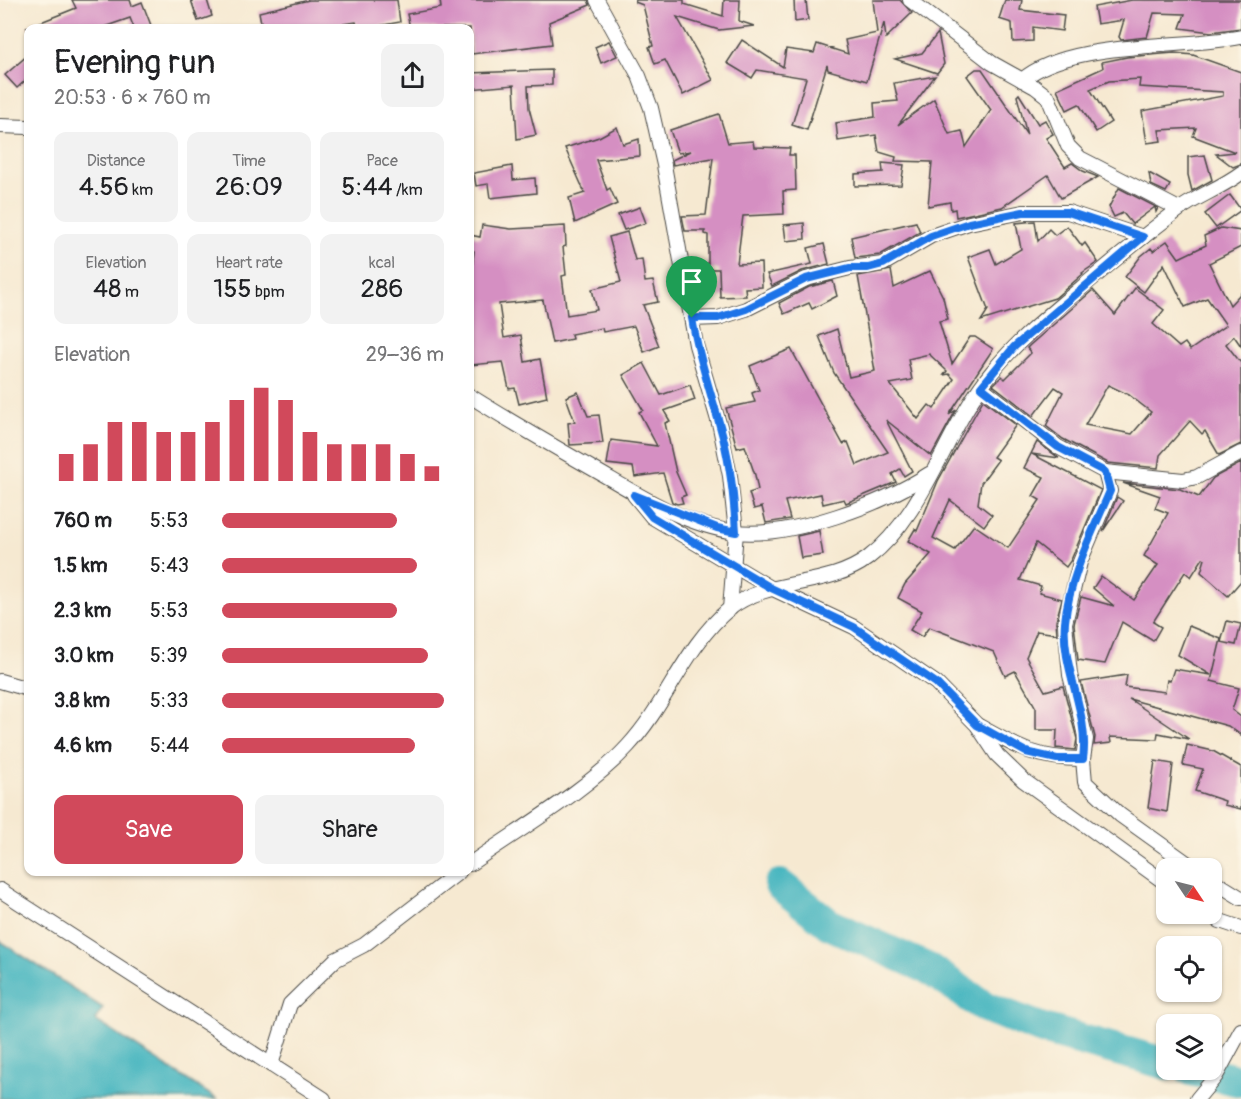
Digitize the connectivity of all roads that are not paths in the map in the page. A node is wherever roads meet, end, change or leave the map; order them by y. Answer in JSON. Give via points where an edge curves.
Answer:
{"nodes":[{"id":1,"x":597,"y":0,"type":"edge"},
{"id":2,"x":909,"y":0,"type":"edge"},
{"id":3,"x":1241,"y":38,"type":"edge"},
{"id":4,"x":1022,"y":81,"type":"junction"},
{"id":5,"x":0,"y":126,"type":"edge"},
{"id":6,"x":24,"y":127,"type":"edge"},
{"id":7,"x":1241,"y":173,"type":"edge"},
{"id":8,"x":1179,"y":209,"type":"junction"},
{"id":9,"x":1143,"y":237,"type":"junction"},
{"id":10,"x":692,"y":318,"type":"junction"},
{"id":11,"x":981,"y":387,"type":"junction"},
{"id":12,"x":474,"y":398,"type":"edge"},
{"id":13,"x":1241,"y":453,"type":"edge"},
{"id":14,"x":1105,"y":472,"type":"junction"},
{"id":15,"x":931,"y":473,"type":"junction"},
{"id":16,"x":634,"y":495,"type":"junction"},
{"id":17,"x":736,"y":532,"type":"junction"},
{"id":18,"x":734,"y":566,"type":"junction"},
{"id":19,"x":771,"y":588,"type":"junction"},
{"id":20,"x":730,"y":609,"type":"junction"},
{"id":21,"x":0,"y":681,"type":"edge"},
{"id":22,"x":24,"y":688,"type":"edge"},
{"id":23,"x":977,"y":725,"type":"junction"},
{"id":24,"x":1083,"y":759,"type":"junction"},
{"id":25,"x":1180,"y":858,"type":"edge"},
{"id":26,"x":474,"y":861,"type":"edge"},
{"id":27,"x":454,"y":876,"type":"edge"},
{"id":28,"x":1156,"y":876,"type":"edge"},
{"id":29,"x":1222,"y":886,"type":"edge"},
{"id":30,"x":0,"y":890,"type":"edge"},
{"id":31,"x":1241,"y":898,"type":"edge"},
{"id":32,"x":1222,"y":922,"type":"edge"},
{"id":33,"x":1241,"y":928,"type":"edge"},
{"id":34,"x":1241,"y":1030,"type":"edge"},
{"id":35,"x":271,"y":1065,"type":"junction"},
{"id":36,"x":324,"y":1099,"type":"edge"},
{"id":37,"x":1197,"y":1099,"type":"edge"}],
"edges":[{"from":1,"to":10,"type":"street","via":[[639,76],[651,108]]},
{"from":2,"to":4,"type":"street","via":[[962,42]]},
{"from":3,"to":4,"type":"street","via":[[1101,50],[1042,68]]},
{"from":4,"to":8,"type":"street","via":[[1048,97],[1068,146],[1080,158]]},
{"from":5,"to":6,"type":"street"},
{"from":7,"to":8,"type":"street"},
{"from":8,"to":9,"type":"street"},
{"from":9,"to":10,"type":"street","via":[[1068,212],[1023,212],[931,236],[883,264],[806,279],[746,309],[718,318]]},
{"from":9,"to":11,"type":"street","via":[[1014,347]]},
{"from":10,"to":17,"type":"street","via":[[720,427]]},
{"from":11,"to":14,"type":"street","via":[[1058,447]]},
{"from":11,"to":15,"type":"street"},
{"from":12,"to":16,"type":"street"},
{"from":13,"to":14,"type":"street","via":[[1197,477],[1183,480]]},
{"from":14,"to":24,"type":"street","via":[[1110,491],[1080,562],[1065,623],[1070,675],[1086,739]]},
{"from":15,"to":17,"type":"street","via":[[889,497],[850,511],[771,531]]},
{"from":15,"to":19,"type":"street","via":[[894,532],[868,558],[836,574]]},
{"from":16,"to":17,"type":"street"},
{"from":16,"to":18,"type":"street","via":[[652,517]]},
{"from":17,"to":18,"type":"street"},
{"from":18,"to":19,"type":"street"},
{"from":18,"to":20,"type":"street"},
{"from":19,"to":20,"type":"street"},
{"from":19,"to":23,"type":"street","via":[[854,627],[936,683]]},
{"from":20,"to":26,"type":"street","via":[[704,634],[626,749],[588,781]]},
{"from":21,"to":22,"type":"street"},
{"from":23,"to":24,"type":"street","via":[[1026,752],[1057,759]]},
{"from":23,"to":28,"type":"street","via":[[997,755],[1023,780]]},
{"from":24,"to":25,"type":"street","via":[[1085,782],[1120,815]]},
{"from":27,"to":35,"type":"street","via":[[364,945],[335,960],[290,1004]]},
{"from":29,"to":31,"type":"street"},
{"from":30,"to":35,"type":"street"},
{"from":32,"to":33,"type":"street"},
{"from":34,"to":37,"type":"street","via":[[1216,1076]]},
{"from":35,"to":36,"type":"street"}]}
